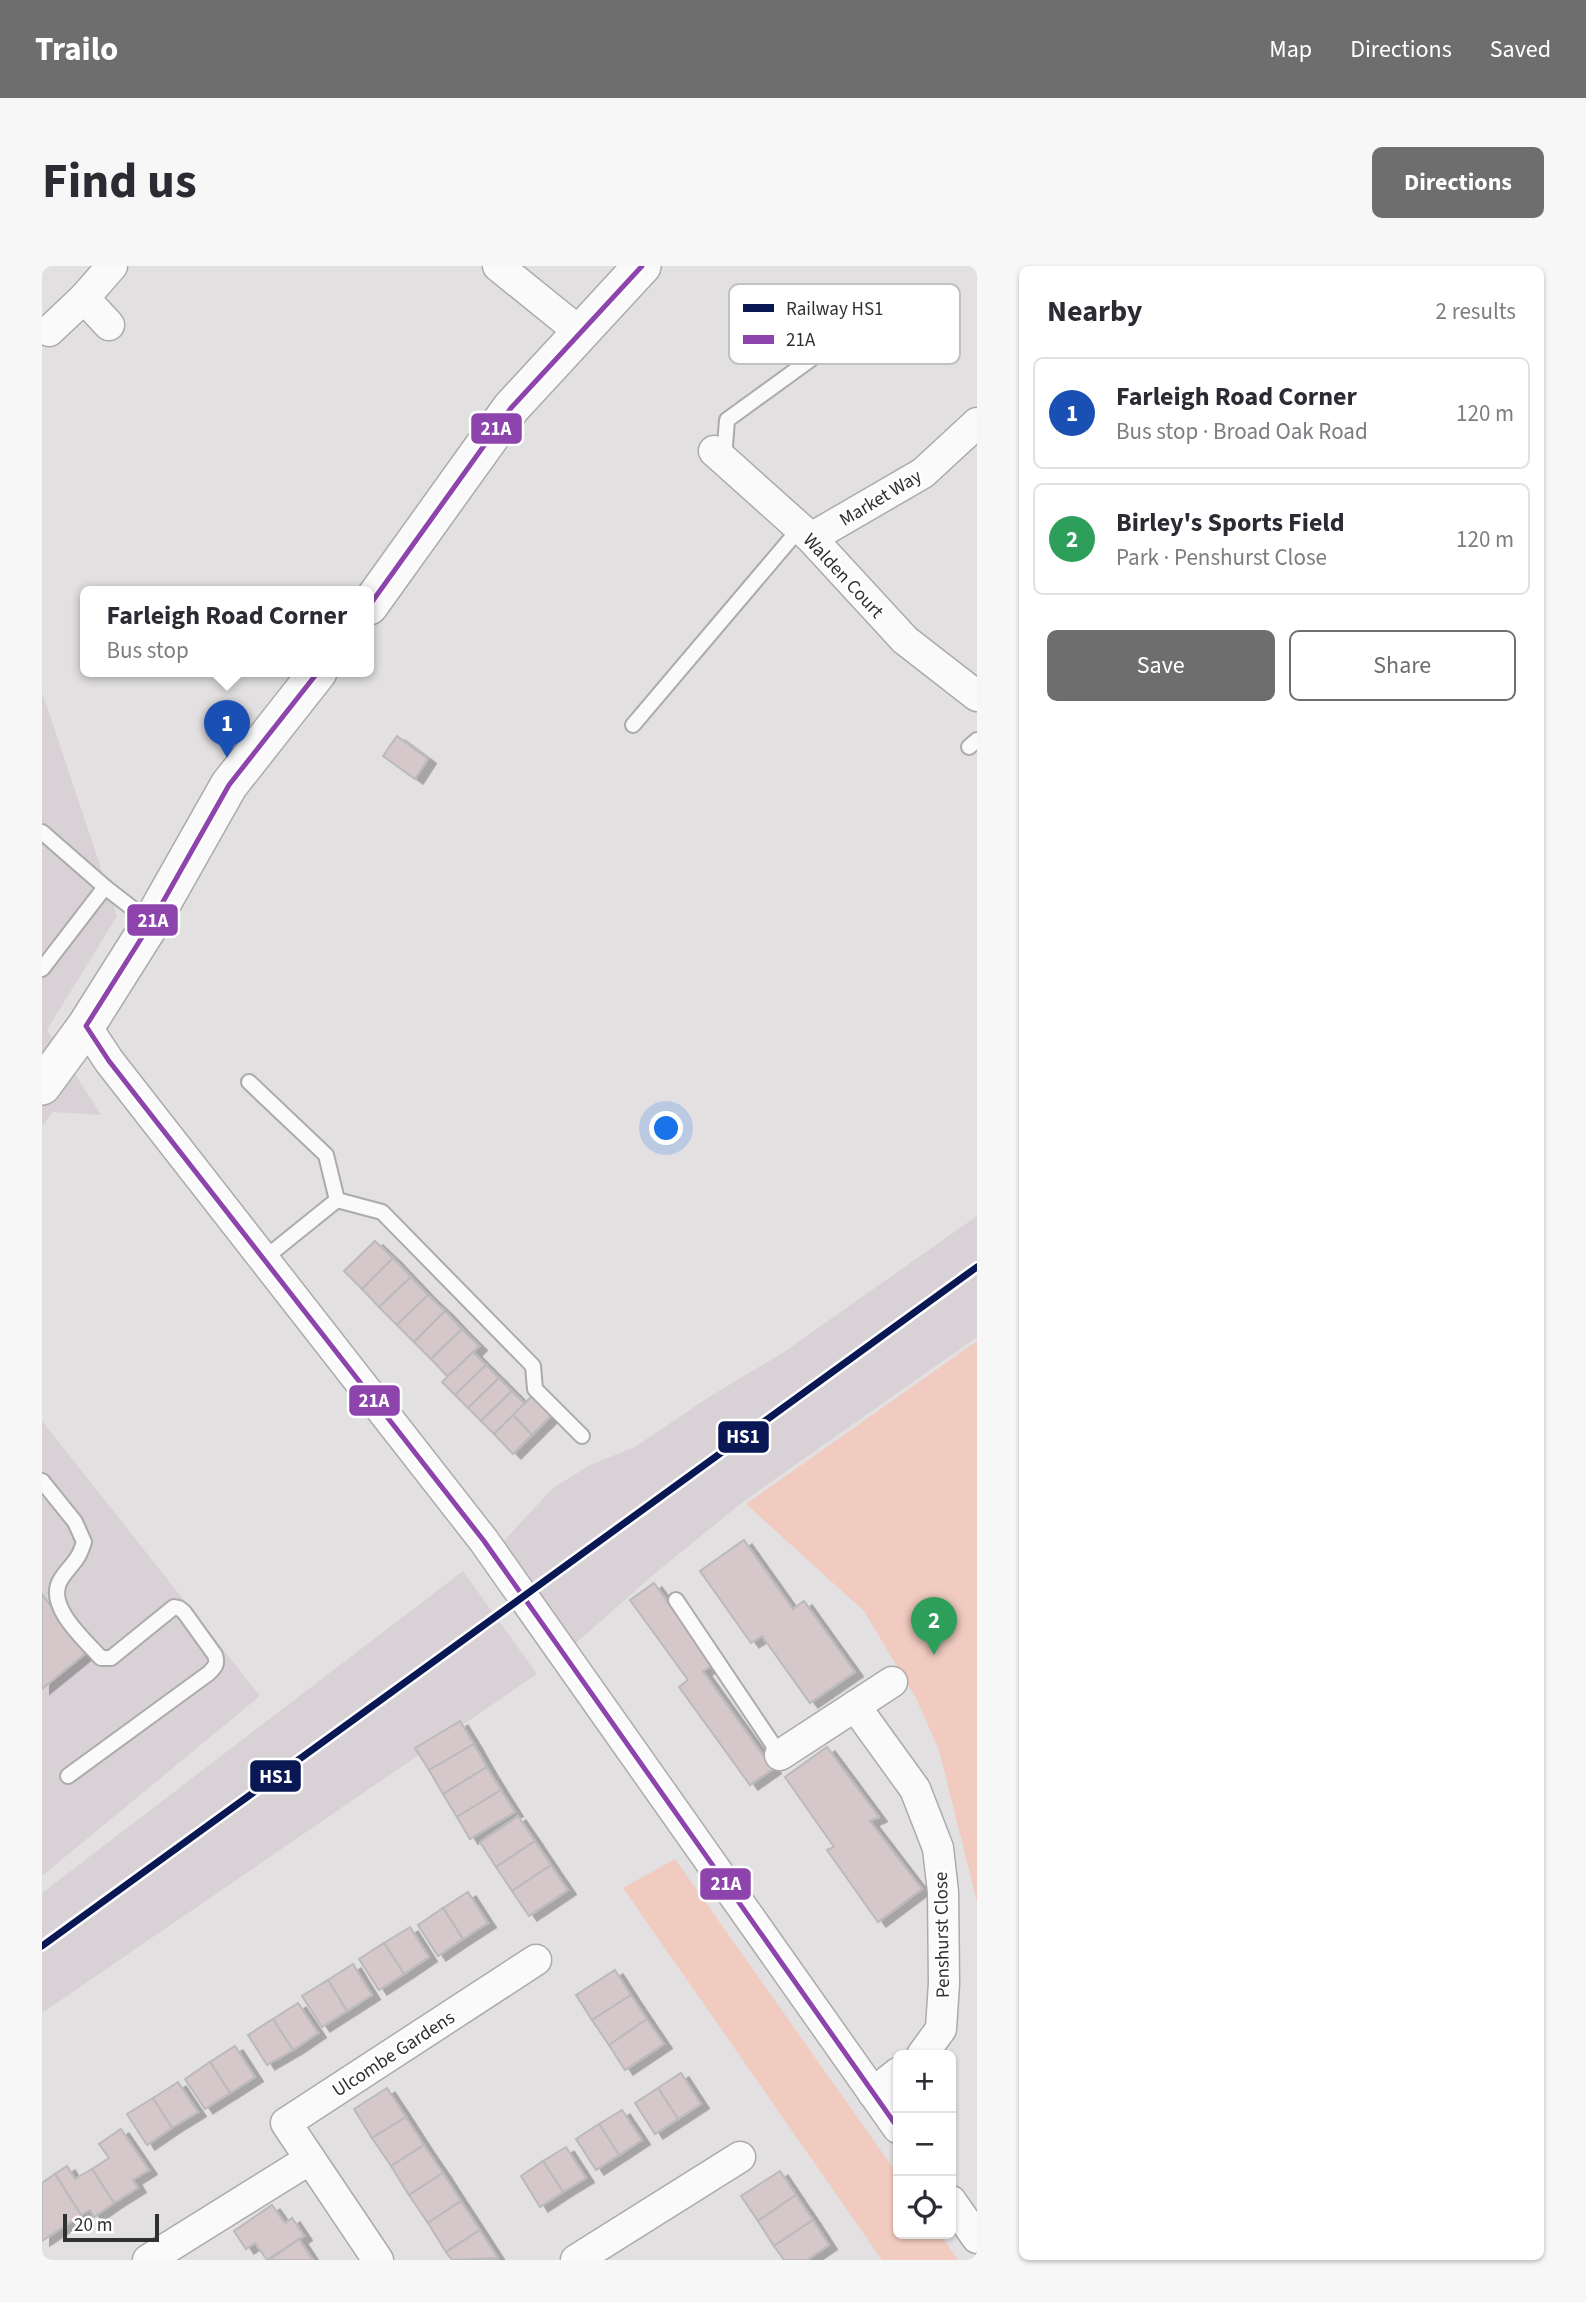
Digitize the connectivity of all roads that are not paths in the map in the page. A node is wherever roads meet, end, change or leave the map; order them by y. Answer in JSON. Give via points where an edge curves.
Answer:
{"nodes":[{"id":1,"x":112,"y":266,"type":"edge"},
{"id":2,"x":498,"y":266,"type":"edge"},
{"id":3,"x":642,"y":266,"type":"edge"},
{"id":4,"x":84,"y":298,"type":"junction"},
{"id":5,"x":109,"y":325,"type":"dead end"},
{"id":6,"x":46,"y":331,"type":"edge"},
{"id":7,"x":581,"y":333,"type":"junction"},
{"id":8,"x":804,"y":364,"type":"edge"},
{"id":9,"x":977,"y":423,"type":"edge"},
{"id":10,"x":719,"y":455,"type":"joint"},
{"id":11,"x":806,"y":533,"type":"junction"},
{"id":12,"x":374,"y":599,"type":"edge"},
{"id":13,"x":314,"y":677,"type":"edge"},
{"id":14,"x":977,"y":696,"type":"edge"},
{"id":15,"x":633,"y":725,"type":"dead end"},
{"id":16,"x":42,"y":832,"type":"edge"},
{"id":17,"x":105,"y":887,"type":"junction"},
{"id":18,"x":151,"y":923,"type":"junction"},
{"id":19,"x":42,"y":969,"type":"edge"},
{"id":20,"x":86,"y":1026,"type":"junction"},
{"id":21,"x":249,"y":1082,"type":"dead end"},
{"id":22,"x":42,"y":1086,"type":"edge"},
{"id":23,"x":337,"y":1200,"type":"junction"},
{"id":24,"x":265,"y":1258,"type":"junction"},
{"id":25,"x":582,"y":1436,"type":"dead end"},
{"id":26,"x":42,"y":1481,"type":"edge"},
{"id":27,"x":676,"y":1600,"type":"dead end"},
{"id":28,"x":892,"y":1682,"type":"dead end"},
{"id":29,"x":855,"y":1706,"type":"junction"},
{"id":30,"x":780,"y":1755,"type":"joint"},
{"id":31,"x":68,"y":1776,"type":"dead end"},
{"id":32,"x":536,"y":1959,"type":"dead end"},
{"id":33,"x":926,"y":2050,"type":"edge"},
{"id":34,"x":893,"y":2077,"type":"edge"},
{"id":35,"x":873,"y":2092,"type":"junction"},
{"id":36,"x":893,"y":2121,"type":"edge"},
{"id":37,"x":740,"y":2157,"type":"dead end"},
{"id":38,"x":310,"y":2158,"type":"junction"},
{"id":39,"x":956,"y":2209,"type":"edge"},
{"id":40,"x":977,"y":2238,"type":"edge"},
{"id":41,"x":148,"y":2260,"type":"edge"},
{"id":42,"x":378,"y":2260,"type":"edge"},
{"id":43,"x":576,"y":2260,"type":"edge"}],
"edges":[{"from":1,"to":4,"type":"street"},
{"from":2,"to":7,"type":"street"},
{"from":3,"to":7,"type":"street"},
{"from":4,"to":5,"type":"street"},
{"from":4,"to":6,"type":"street"},
{"from":7,"to":12,"type":"street","via":[[511,408]]},
{"from":8,"to":10,"type":"lane","via":[[727,420]]},
{"from":9,"to":11,"type":"street","name":"Market Way","via":[[923,472]]},
{"from":10,"to":11,"type":"street","name":"Walden Court"},
{"from":11,"to":14,"type":"street","name":"Walden Court","via":[[905,640]]},
{"from":11,"to":15,"type":"lane"},
{"from":13,"to":18,"type":"street","via":[[229,785]]},
{"from":16,"to":17,"type":"lane"},
{"from":17,"to":18,"type":"lane"},
{"from":17,"to":19,"type":"lane"},
{"from":18,"to":20,"type":"street"},
{"from":20,"to":22,"type":"street"},
{"from":20,"to":24,"type":"street"},
{"from":21,"to":23,"type":"lane","via":[[326,1155]]},
{"from":23,"to":24,"type":"lane"},
{"from":23,"to":25,"type":"lane","via":[[382,1212],[533,1366],[535,1389]]},
{"from":24,"to":35,"type":"street","via":[[484,1541]]},
{"from":26,"to":31,"type":"lane","via":[[75,1522],[84,1542],[78,1560],[60,1580],[59,1607],[101,1658],[111,1658],[179,1608],[217,1661],[209,1673]]},
{"from":27,"to":30,"type":"lane"},
{"from":28,"to":29,"type":"street"},
{"from":29,"to":30,"type":"street"},
{"from":29,"to":33,"type":"street","name":"Penshurst Close","via":[[915,1789],[938,1848],[944,1983],[941,2029]]},
{"from":32,"to":38,"type":"street","name":"Ulcombe Gardens","via":[[286,2123]]},
{"from":34,"to":35,"type":"street"},
{"from":35,"to":36,"type":"street"},
{"from":37,"to":43,"type":"street"},
{"from":38,"to":41,"type":"street"},
{"from":38,"to":42,"type":"street","name":"Ulcombe Gardens"},
{"from":39,"to":40,"type":"street"}]}
